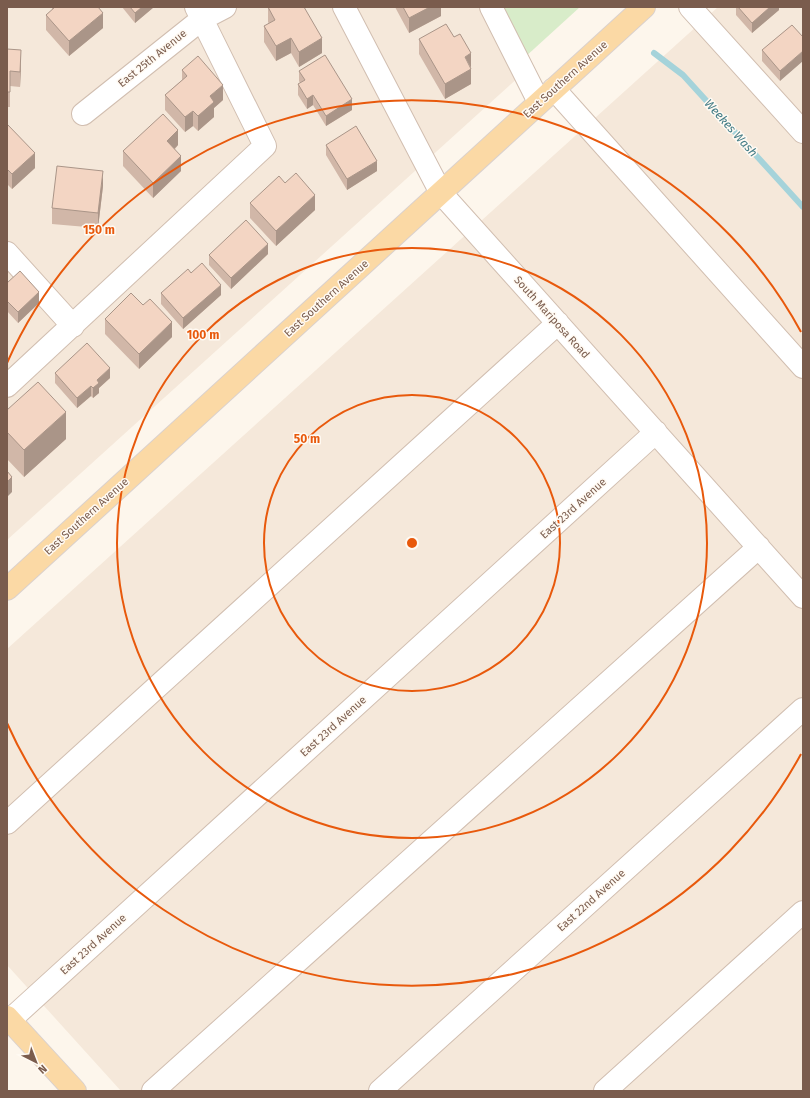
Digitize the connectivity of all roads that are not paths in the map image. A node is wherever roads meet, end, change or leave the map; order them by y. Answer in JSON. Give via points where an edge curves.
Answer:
{"nodes":[{"id":1,"x":225,"y":7,"type":"edge"},
{"id":2,"x":344,"y":7,"type":"edge"},
{"id":3,"x":491,"y":7,"type":"edge"},
{"id":4,"x":644,"y":7,"type":"edge"},
{"id":5,"x":690,"y":7,"type":"edge"},
{"id":6,"x":199,"y":13,"type":"edge"},
{"id":7,"x":546,"y":96,"type":"junction"},
{"id":8,"x":83,"y":114,"type":"dead end"},
{"id":9,"x":803,"y":132,"type":"edge"},
{"id":10,"x":441,"y":193,"type":"junction"},
{"id":11,"x":7,"y":253,"type":"edge"},
{"id":12,"x":558,"y":323,"type":"junction"},
{"id":13,"x":73,"y":326,"type":"junction"},
{"id":14,"x":803,"y":367,"type":"edge"},
{"id":15,"x":7,"y":386,"type":"edge"},
{"id":16,"x":656,"y":432,"type":"junction"},
{"id":17,"x":758,"y":547,"type":"junction"},
{"id":18,"x":7,"y":589,"type":"edge"},
{"id":19,"x":803,"y":597,"type":"edge"},
{"id":20,"x":803,"y":709,"type":"edge"},
{"id":21,"x":7,"y":823,"type":"edge"},
{"id":22,"x":803,"y":912,"type":"edge"},
{"id":23,"x":8,"y":1018,"type":"edge"},
{"id":24,"x":75,"y":1091,"type":"edge"},
{"id":25,"x":153,"y":1091,"type":"edge"},
{"id":26,"x":380,"y":1091,"type":"edge"},
{"id":27,"x":606,"y":1091,"type":"edge"}],
"edges":[{"from":1,"to":6,"type":"street","name":"East 25th Avenue"},
{"from":2,"to":10,"type":"street","name":"South Mariposa Road"},
{"from":3,"to":7,"type":"street"},
{"from":4,"to":7,"type":"main road","name":"East Southern Avenue"},
{"from":5,"to":9,"type":"street"},
{"from":6,"to":8,"type":"street","name":"East 25th Avenue"},
{"from":6,"to":13,"type":"street","via":[[265,146]]},
{"from":7,"to":10,"type":"main road","name":"East Southern Avenue"},
{"from":7,"to":14,"type":"street"},
{"from":10,"to":12,"type":"street","name":"South Mariposa Road"},
{"from":10,"to":18,"type":"main road","name":"East Southern Avenue"},
{"from":11,"to":13,"type":"street"},
{"from":12,"to":16,"type":"street","name":"South Mariposa Road"},
{"from":12,"to":21,"type":"street"},
{"from":13,"to":15,"type":"street"},
{"from":16,"to":17,"type":"street","name":"South Mariposa Road"},
{"from":16,"to":23,"type":"street","name":"East 23rd Avenue"},
{"from":17,"to":19,"type":"street","name":"South Mariposa Road"},
{"from":17,"to":25,"type":"street"},
{"from":20,"to":26,"type":"street","name":"East 22nd Avenue"},
{"from":22,"to":27,"type":"street"},
{"from":23,"to":24,"type":"main road"}]}
